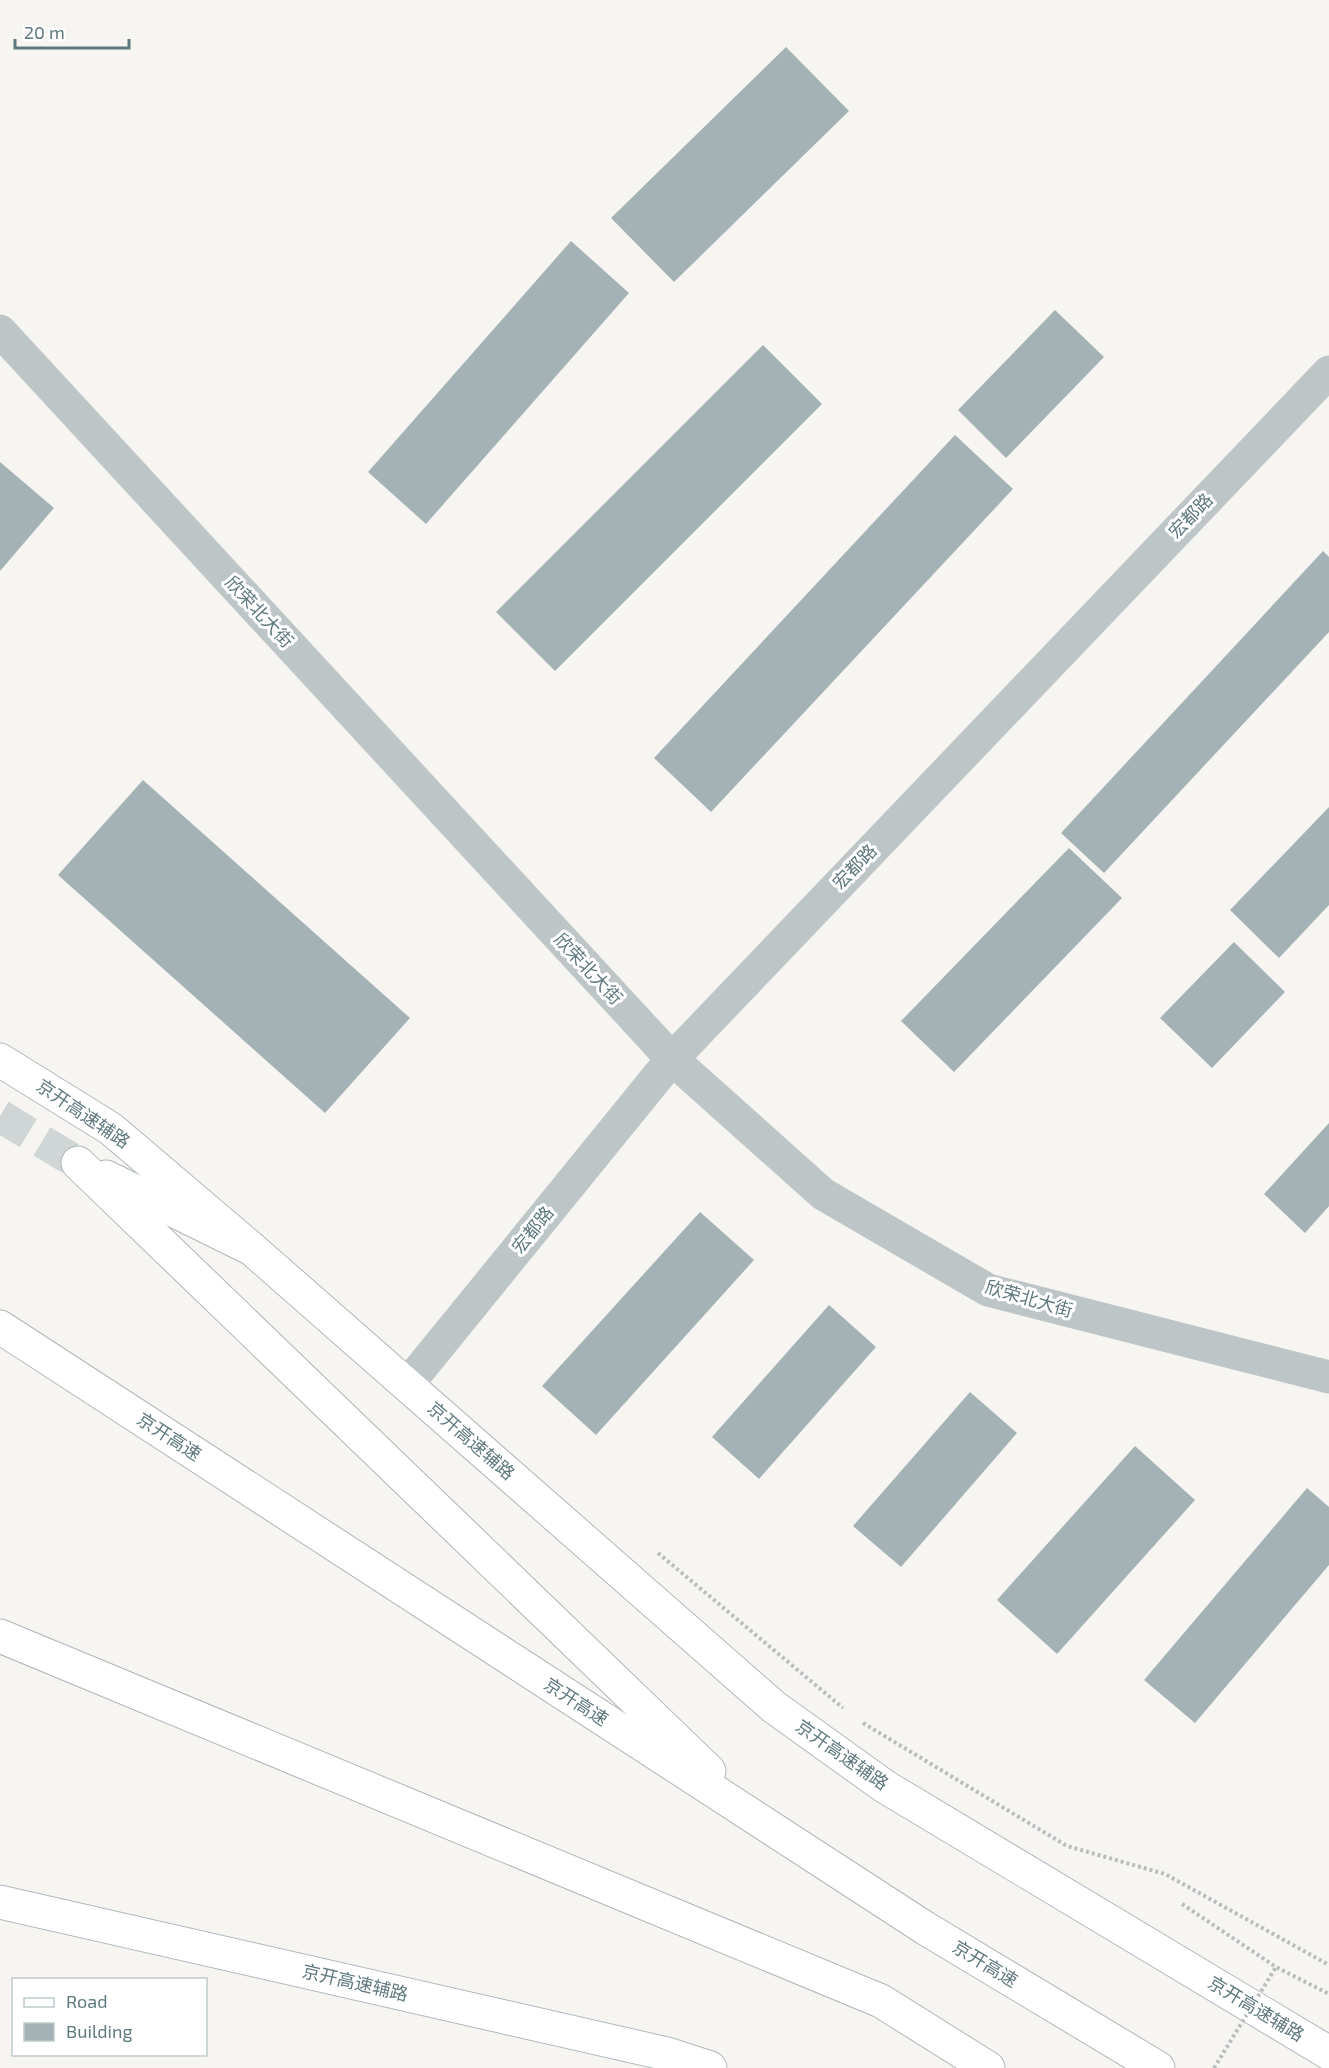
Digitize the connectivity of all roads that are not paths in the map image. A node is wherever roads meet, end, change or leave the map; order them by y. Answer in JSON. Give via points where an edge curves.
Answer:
{"nodes":[{"id":1,"x":0,"y":331,"type":"edge"},
{"id":2,"x":1329,"y":372,"type":"edge"},
{"id":3,"x":672,"y":1059,"type":"junction"},
{"id":4,"x":0,"y":1060,"type":"edge"},
{"id":5,"x":252,"y":1249,"type":"junction"},
{"id":6,"x":0,"y":1326,"type":"edge"},
{"id":7,"x":1329,"y":1377,"type":"edge"},
{"id":8,"x":407,"y":1385,"type":"junction"},
{"id":9,"x":0,"y":1636,"type":"edge"},
{"id":10,"x":765,"y":1825,"type":"junction"},
{"id":11,"x":0,"y":1902,"type":"edge"},
{"id":12,"x":1329,"y":2053,"type":"edge"},
{"id":13,"x":710,"y":2068,"type":"edge"},
{"id":14,"x":988,"y":2068,"type":"edge"},
{"id":15,"x":1158,"y":2068,"type":"edge"}],
"edges":[{"from":1,"to":3,"type":"street","name":"欣荣北大街"},
{"from":2,"to":3,"type":"street","name":"宏都路"},
{"from":3,"to":7,"type":"street","name":"欣荣北大街","via":[[823,1194],[988,1290]]},
{"from":3,"to":8,"type":"street","name":"宏都路"},
{"from":4,"to":5,"type":"main road","name":"京开高速辅路","via":[[111,1129]]},
{"from":5,"to":8,"type":"main road","name":"京开高速辅路"},
{"from":5,"to":10,"type":"main road","via":[[78,1163]]},
{"from":6,"to":10,"type":"main road","name":"京开高速"},
{"from":8,"to":12,"type":"main road","name":"京开高速辅路","via":[[774,1707],[884,1786]]},
{"from":9,"to":14,"type":"main road","via":[[881,2001]]},
{"from":10,"to":15,"type":"main road","name":"京开高速","via":[[925,1928]]},
{"from":11,"to":13,"type":"main road","name":"京开高速辅路","via":[[668,2055]]}]}
